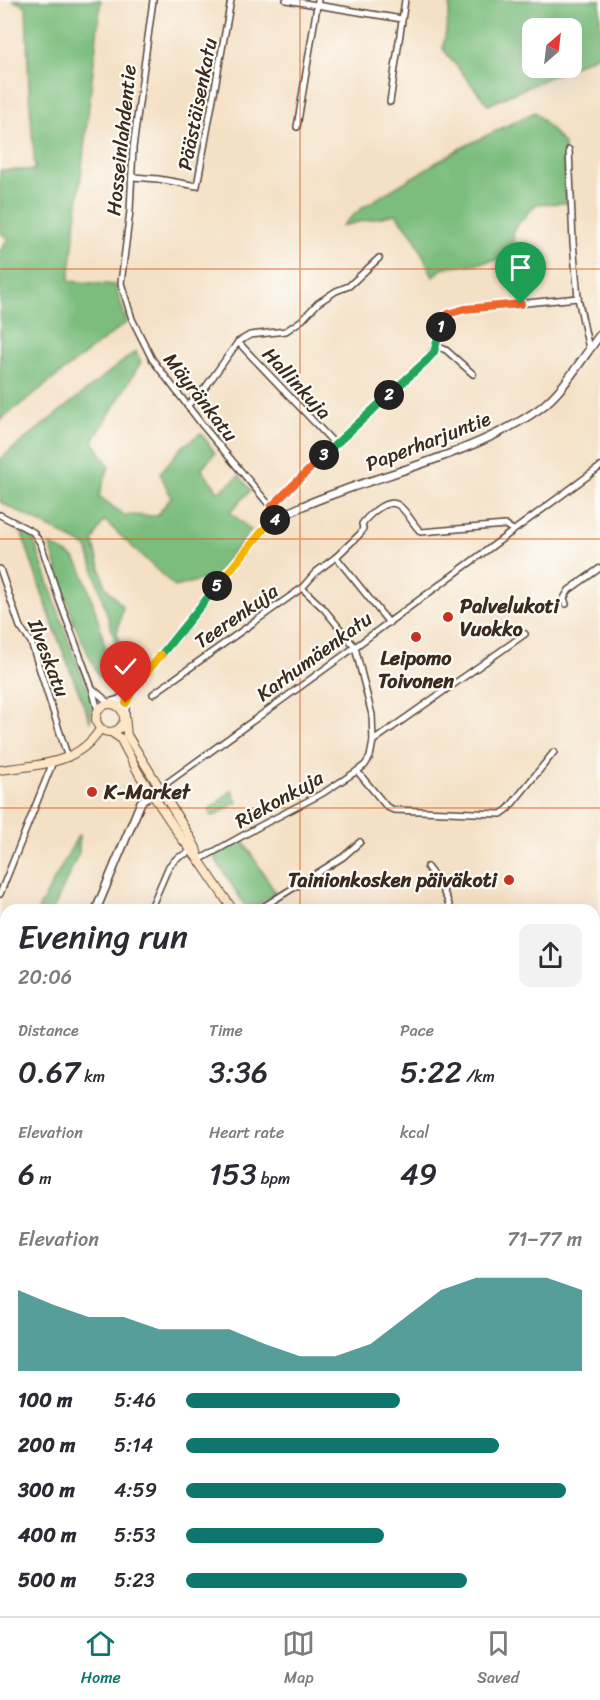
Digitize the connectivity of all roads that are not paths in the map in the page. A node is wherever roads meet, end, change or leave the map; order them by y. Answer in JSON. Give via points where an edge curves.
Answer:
{"nodes":[{"id":1,"x":153,"y":0,"type":"edge"},
{"id":2,"x":231,"y":0,"type":"edge"},
{"id":3,"x":286,"y":0,"type":"edge"},
{"id":4,"x":405,"y":0,"type":"edge"},
{"id":5,"x":318,"y":3,"type":"edge"},
{"id":6,"x":402,"y":19,"type":"junction"},
{"id":7,"x":390,"y":102,"type":"dead end"},
{"id":8,"x":297,"y":127,"type":"dead end"},
{"id":9,"x":568,"y":150,"type":"dead end"},
{"id":10,"x":133,"y":177,"type":"junction"},
{"id":11,"x":379,"y":258,"type":"dead end"},
{"id":12,"x":121,"y":283,"type":"joint"},
{"id":13,"x":578,"y":298,"type":"junction"},
{"id":14,"x":600,"y":335,"type":"edge"},
{"id":15,"x":238,"y":342,"type":"junction"},
{"id":16,"x":436,"y":346,"type":"junction"},
{"id":17,"x":589,"y":349,"type":"junction"},
{"id":18,"x":473,"y":374,"type":"dead end"},
{"id":19,"x":188,"y":405,"type":"junction"},
{"id":20,"x":335,"y":444,"type":"junction"},
{"id":21,"x":600,"y":467,"type":"edge"},
{"id":22,"x":271,"y":507,"type":"junction"},
{"id":23,"x":0,"y":515,"type":"edge"},
{"id":24,"x":277,"y":518,"type":"junction"},
{"id":25,"x":513,"y":530,"type":"junction"},
{"id":26,"x":336,"y":557,"type":"junction"},
{"id":27,"x":600,"y":567,"type":"edge"},
{"id":28,"x":0,"y":569,"type":"edge"},
{"id":29,"x":302,"y":588,"type":"junction"},
{"id":30,"x":566,"y":604,"type":"dead end"},
{"id":31,"x":389,"y":623,"type":"junction"},
{"id":32,"x":525,"y":634,"type":"dead end"},
{"id":33,"x":355,"y":647,"type":"junction"},
{"id":34,"x":92,"y":688,"type":"junction"},
{"id":35,"x":134,"y":688,"type":"junction"},
{"id":36,"x":153,"y":694,"type":"dead end"},
{"id":37,"x":109,"y":703,"type":"junction"},
{"id":38,"x":98,"y":711,"type":"junction"},
{"id":39,"x":124,"y":716,"type":"junction"},
{"id":40,"x":100,"y":729,"type":"junction"},
{"id":41,"x":111,"y":732,"type":"junction"},
{"id":42,"x":373,"y":741,"type":"junction"},
{"id":43,"x":554,"y":752,"type":"dead end"},
{"id":44,"x":68,"y":758,"type":"junction"},
{"id":45,"x":52,"y":763,"type":"junction"},
{"id":46,"x":0,"y":770,"type":"edge"},
{"id":47,"x":357,"y":771,"type":"junction"},
{"id":48,"x":156,"y":791,"type":"junction"},
{"id":49,"x":360,"y":842,"type":"dead end"},
{"id":50,"x":194,"y":850,"type":"junction"},
{"id":51,"x":199,"y":861,"type":"junction"},
{"id":52,"x":427,"y":867,"type":"dead end"},
{"id":53,"x":0,"y":894,"type":"edge"},
{"id":54,"x":98,"y":904,"type":"edge"},
{"id":55,"x":153,"y":904,"type":"edge"},
{"id":56,"x":229,"y":904,"type":"edge"},
{"id":57,"x":268,"y":904,"type":"edge"},
{"id":58,"x":449,"y":904,"type":"edge"}],
"edges":[{"from":1,"to":10,"type":"street","name":"Hosseinlahdentie","via":[[134,139]]},
{"from":2,"to":10,"type":"street","name":"Päästäisenkatu","via":[[197,186]]},
{"from":3,"to":5,"type":"street"},
{"from":4,"to":6,"type":"street"},
{"from":5,"to":6,"type":"street"},
{"from":5,"to":8,"type":"street"},
{"from":6,"to":7,"type":"street"},
{"from":9,"to":13,"type":"street"},
{"from":10,"to":12,"type":"street","name":"Hosseinlahdentie"},
{"from":11,"to":15,"type":"street","via":[[349,286],[318,303],[286,331],[250,335]]},
{"from":12,"to":19,"type":"street","name":"Mäyränkatu","via":[[132,319],[152,359]]},
{"from":13,"to":16,"type":"street","via":[[448,314]]},
{"from":13,"to":17,"type":"street"},
{"from":14,"to":17,"type":"street","name":"Paperharjuntie"},
{"from":15,"to":19,"type":"street"},
{"from":15,"to":20,"type":"street","name":"Hallinkuja"},
{"from":16,"to":18,"type":"street"},
{"from":16,"to":20,"type":"street","via":[[426,361]]},
{"from":17,"to":24,"type":"street","name":"Paperharjuntie","via":[[553,397],[483,440]]},
{"from":19,"to":22,"type":"street","name":"Mäyränkatu"},
{"from":20,"to":22,"type":"street"},
{"from":21,"to":25,"type":"street","name":"Karhumäenkatu"},
{"from":22,"to":24,"type":"street","name":"Mäyränkatu"},
{"from":23,"to":34,"type":"street","via":[[33,532],[41,544]]},
{"from":24,"to":35,"type":"street","name":"Paperharjuntie"},
{"from":25,"to":26,"type":"street","via":[[505,525],[421,532],[399,505],[386,503],[365,519],[361,533]]},
{"from":25,"to":31,"type":"street","name":"Karhumäenkatu"},
{"from":26,"to":29,"type":"street"},
{"from":26,"to":31,"type":"street"},
{"from":27,"to":30,"type":"street","via":[[569,590],[564,597]]},
{"from":28,"to":44,"type":"street","name":"Ilveskatu","via":[[20,627],[31,642]]},
{"from":29,"to":33,"type":"street","name":"Teerenkuja"},
{"from":29,"to":36,"type":"street","name":"Teerenkuja"},
{"from":31,"to":33,"type":"street","name":"Karhumäenkatu"},
{"from":32,"to":42,"type":"street"},
{"from":33,"to":42,"type":"street","via":[[372,715]]},
{"from":33,"to":48,"type":"street","name":"Karhumäenkatu"},
{"from":34,"to":37,"type":"street"},
{"from":34,"to":38,"type":"street"},
{"from":35,"to":37,"type":"street","name":"Paperharjuntie"},
{"from":35,"to":39,"type":"street","name":"Paperharjuntie"},
{"from":37,"to":38,"type":"main road"},
{"from":37,"to":39,"type":"main road","via":[[120,708]]},
{"from":38,"to":40,"type":"main road","via":[[96,721]]},
{"from":39,"to":41,"type":"main road","via":[[120,729]]},
{"from":39,"to":48,"type":"main road","via":[[127,735]]},
{"from":40,"to":41,"type":"main road"},
{"from":40,"to":44,"type":"main road","via":[[86,746]]},
{"from":41,"to":48,"type":"main road","via":[[120,738],[135,767]]},
{"from":42,"to":47,"type":"street","name":"Riekonkuja","via":[[370,757]]},
{"from":43,"to":47,"type":"street","via":[[501,814],[394,810],[387,807]]},
{"from":44,"to":45,"type":"main road"},
{"from":45,"to":46,"type":"main road"},
{"from":45,"to":53,"type":"street"},
{"from":47,"to":51,"type":"street","name":"Riekonkuja","via":[[323,794]]},
{"from":48,"to":50,"type":"main road"},
{"from":48,"to":54,"type":"street","name":"Karhumäenkatu","via":[[141,802]]},
{"from":49,"to":57,"type":"street"},
{"from":50,"to":51,"type":"main road"},
{"from":50,"to":55,"type":"street","via":[[169,866]]},
{"from":51,"to":56,"type":"main road"},
{"from":52,"to":58,"type":"street","via":[[440,882]]}]}
